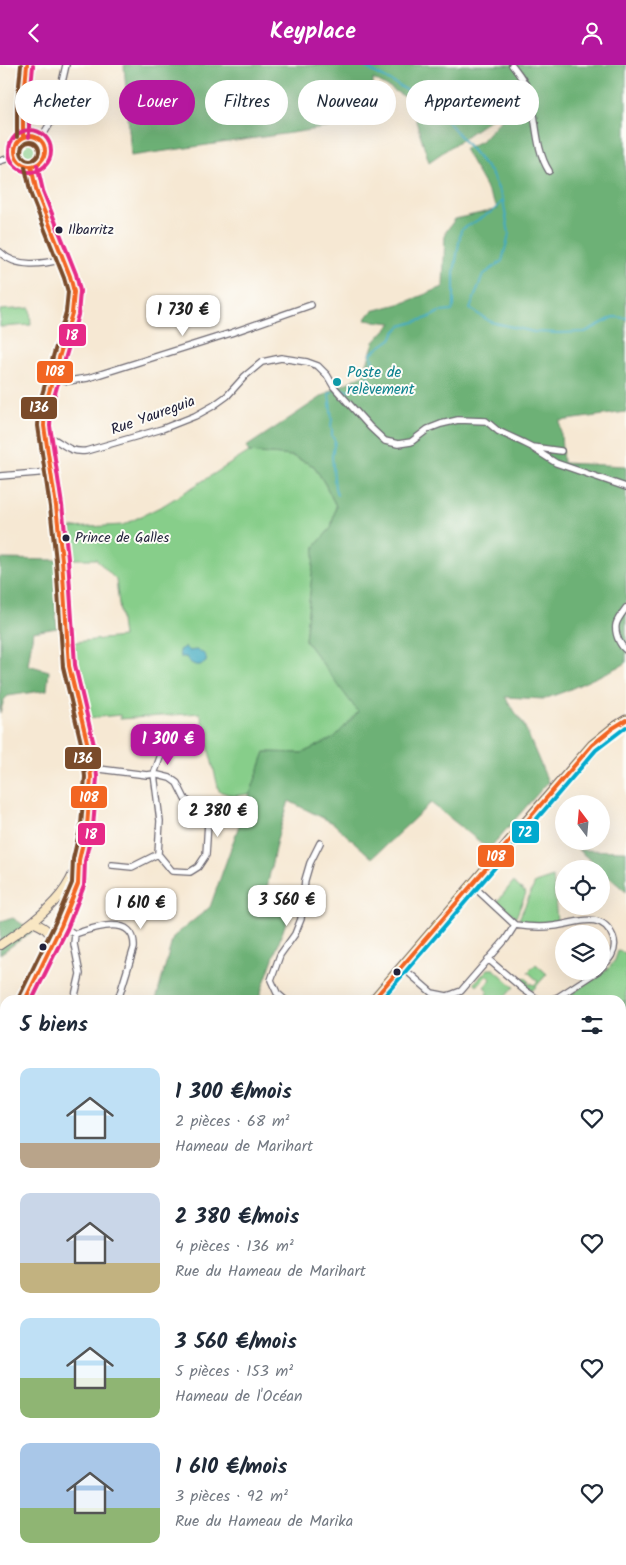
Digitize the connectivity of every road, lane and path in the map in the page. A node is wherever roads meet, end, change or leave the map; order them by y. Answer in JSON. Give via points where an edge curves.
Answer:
{"nodes":[{"id":1,"x":27,"y":65,"type":"edge"},
{"id":2,"x":66,"y":65,"type":"edge"},
{"id":3,"x":512,"y":65,"type":"edge"},
{"id":4,"x":23,"y":137,"type":"junction"},
{"id":5,"x":40,"y":140,"type":"junction"},
{"id":6,"x":16,"y":156,"type":"junction"},
{"id":7,"x":0,"y":159,"type":"edge"},
{"id":8,"x":31,"y":166,"type":"junction"},
{"id":9,"x":549,"y":171,"type":"dead end"},
{"id":10,"x":0,"y":251,"type":"edge"},
{"id":11,"x":64,"y":259,"type":"junction"},
{"id":12,"x":311,"y":305,"type":"dead end"},
{"id":13,"x":54,"y":376,"type":"junction"},
{"id":14,"x":45,"y":435,"type":"junction"},
{"id":15,"x":532,"y":447,"type":"junction"},
{"id":16,"x":561,"y":451,"type":"dead end"},
{"id":17,"x":50,"y":471,"type":"junction"},
{"id":18,"x":0,"y":476,"type":"edge"},
{"id":19,"x":626,"y":487,"type":"edge"},
{"id":20,"x":626,"y":608,"type":"edge"},
{"id":21,"x":626,"y":650,"type":"edge"},
{"id":22,"x":626,"y":720,"type":"edge"},
{"id":23,"x":162,"y":752,"type":"dead end"},
{"id":24,"x":91,"y":768,"type":"junction"},
{"id":25,"x":154,"y":774,"type":"junction"},
{"id":26,"x":320,"y":843,"type":"dead end"},
{"id":27,"x":158,"y":854,"type":"junction"},
{"id":28,"x":80,"y":860,"type":"junction"},
{"id":29,"x":112,"y":865,"type":"dead end"},
{"id":30,"x":472,"y":885,"type":"junction"},
{"id":31,"x":32,"y":922,"type":"junction"},
{"id":32,"x":515,"y":925,"type":"junction"},
{"id":33,"x":561,"y":925,"type":"edge"},
{"id":34,"x":603,"y":925,"type":"edge"},
{"id":35,"x":61,"y":926,"type":"junction"},
{"id":36,"x":555,"y":926,"type":"edge"},
{"id":37,"x":610,"y":932,"type":"edge"},
{"id":38,"x":75,"y":934,"type":"junction"},
{"id":39,"x":53,"y":941,"type":"junction"},
{"id":40,"x":0,"y":945,"type":"edge"},
{"id":41,"x":488,"y":959,"type":"junction"},
{"id":42,"x":610,"y":960,"type":"edge"},
{"id":43,"x":402,"y":967,"type":"junction"},
{"id":44,"x":584,"y":980,"type":"edge"},
{"id":45,"x":381,"y":991,"type":"junction"},
{"id":46,"x":27,"y":995,"type":"edge"},
{"id":47,"x":75,"y":995,"type":"edge"},
{"id":48,"x":120,"y":995,"type":"edge"},
{"id":49,"x":279,"y":995,"type":"edge"},
{"id":50,"x":377,"y":995,"type":"edge"},
{"id":51,"x":385,"y":995,"type":"edge"},
{"id":52,"x":442,"y":995,"type":"edge"},
{"id":53,"x":450,"y":995,"type":"edge"},
{"id":54,"x":531,"y":995,"type":"edge"},
{"id":55,"x":561,"y":995,"type":"edge"}],
"edges":[{"from":1,"to":4,"type":"main road"},
{"from":2,"to":5,"type":"street","via":[[54,117]]},
{"from":3,"to":9,"type":"street","via":[[530,95],[543,161]]},
{"from":4,"to":5,"type":"main road","via":[[32,136]]},
{"from":4,"to":6,"type":"main road","via":[[17,143]]},
{"from":5,"to":8,"type":"main road","via":[[45,148],[43,158]]},
{"from":6,"to":7,"type":"street"},
{"from":6,"to":8,"type":"main road"},
{"from":8,"to":11,"type":"main road"},
{"from":10,"to":11,"type":"street","via":[[12,261],[24,264]]},
{"from":11,"to":13,"type":"main road","via":[[72,282],[73,305]]},
{"from":12,"to":13,"type":"street","via":[[88,378],[68,381]]},
{"from":13,"to":14,"type":"main road","via":[[45,406]]},
{"from":14,"to":15,"type":"street","name":"Rue Yaureguia","via":[[76,452],[162,429],[213,406],[262,362],[281,358],[318,366],[386,441],[398,444],[411,441],[428,429],[458,420],[486,421],[498,431]]},
{"from":14,"to":17,"type":"main road"},
{"from":15,"to":16,"type":"street"},
{"from":15,"to":19,"type":"street","via":[[556,463]]},
{"from":17,"to":18,"type":"street"},
{"from":17,"to":24,"type":"main road","via":[[62,560],[70,666]]},
{"from":20,"to":21,"type":"street","via":[[616,622],[615,632]]},
{"from":22,"to":30,"type":"main road","via":[[592,745]]},
{"from":23,"to":25,"type":"street"},
{"from":24,"to":25,"type":"street"},
{"from":24,"to":28,"type":"main road","via":[[87,826]]},
{"from":25,"to":27,"type":"street","via":[[160,821]]},
{"from":25,"to":27,"type":"street","via":[[177,783],[185,799],[206,815],[208,823],[206,855],[190,872],[172,871]]},
{"from":26,"to":49,"type":"street","via":[[307,872],[295,934],[280,955],[270,980]]},
{"from":27,"to":29,"type":"street","via":[[132,867]]},
{"from":28,"to":31,"type":"main road","via":[[62,892]]},
{"from":28,"to":35,"type":"main road","via":[[78,884]]},
{"from":30,"to":32,"type":"street"},
{"from":30,"to":43,"type":"main road"},
{"from":31,"to":39,"type":"main road","via":[[47,929]]},
{"from":31,"to":40,"type":"main road"},
{"from":32,"to":36,"type":"street"},
{"from":32,"to":41,"type":"street"},
{"from":33,"to":34,"type":"street","via":[[589,919]]},
{"from":35,"to":38,"type":"street"},
{"from":35,"to":39,"type":"main road"},
{"from":37,"to":42,"type":"street","via":[[615,946]]},
{"from":38,"to":47,"type":"street","via":[[80,974]]},
{"from":38,"to":48,"type":"street","via":[[111,925],[132,935],[134,948]]},
{"from":39,"to":46,"type":"main road"},
{"from":41,"to":53,"type":"street","via":[[461,991]]},
{"from":41,"to":54,"type":"street"},
{"from":43,"to":45,"type":"main road"},
{"from":43,"to":52,"type":"street","via":[[432,993]]},
{"from":44,"to":55,"type":"street"},
{"from":45,"to":50,"type":"main road"},
{"from":45,"to":51,"type":"street"}]}
